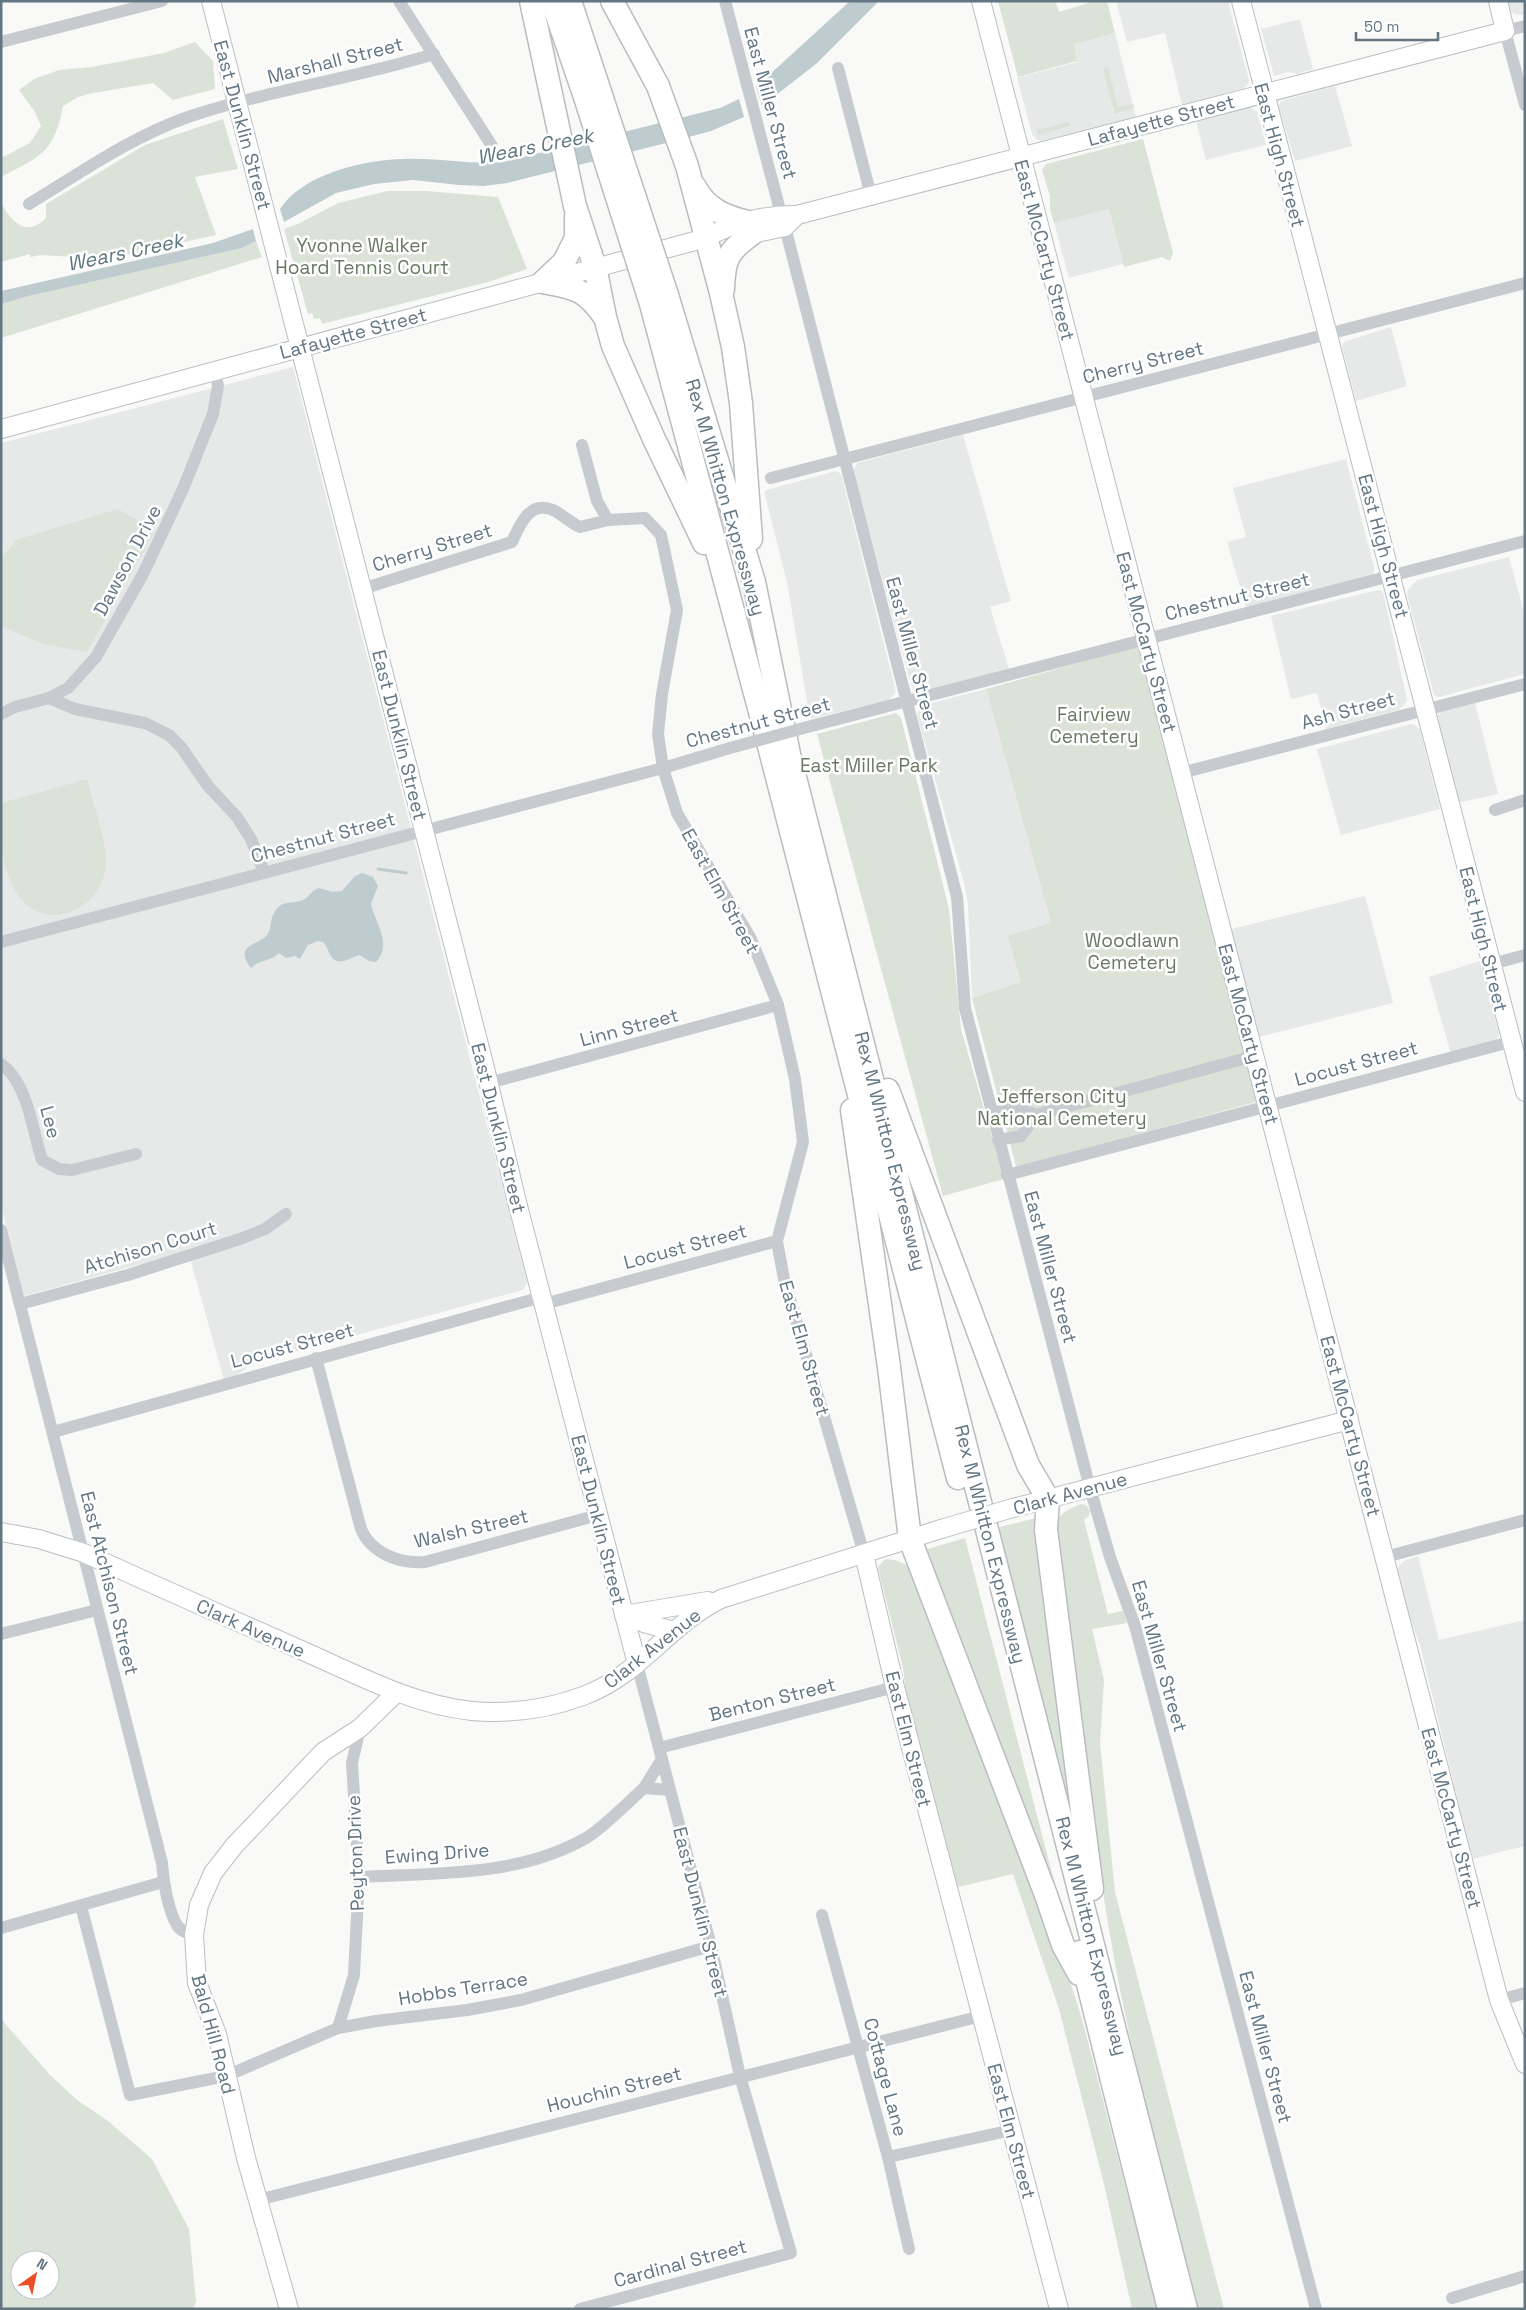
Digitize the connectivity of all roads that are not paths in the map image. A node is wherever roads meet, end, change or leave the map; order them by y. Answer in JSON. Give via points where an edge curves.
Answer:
{"nodes":[{"id":1,"x":162,"y":1,"type":"edge"},
{"id":2,"x":211,"y":1,"type":"edge"},
{"id":3,"x":398,"y":1,"type":"edge"},
{"id":4,"x":531,"y":1,"type":"edge"},
{"id":5,"x":552,"y":1,"type":"edge"},
{"id":6,"x":570,"y":1,"type":"edge"},
{"id":7,"x":612,"y":1,"type":"edge"},
{"id":8,"x":725,"y":1,"type":"edge"},
{"id":9,"x":981,"y":1,"type":"edge"},
{"id":10,"x":1240,"y":1,"type":"edge"},
{"id":11,"x":1498,"y":1,"type":"edge"},
{"id":12,"x":1525,"y":26,"type":"edge"},
{"id":13,"x":1505,"y":31,"type":"junction"},
{"id":14,"x":1,"y":42,"type":"edge"},
{"id":15,"x":434,"y":54,"type":"junction"},
{"id":16,"x":838,"y":68,"type":"dead end"},
{"id":17,"x":1264,"y":93,"type":"junction"},
{"id":18,"x":592,"y":94,"type":"junction"},
{"id":19,"x":238,"y":103,"type":"junction"},
{"id":20,"x":1525,"y":105,"type":"edge"},
{"id":21,"x":492,"y":146,"type":"dead end"},
{"id":22,"x":1021,"y":156,"type":"junction"},
{"id":23,"x":688,"y":170,"type":"junction"},
{"id":24,"x":871,"y":196,"type":"junction"},
{"id":25,"x":29,"y":204,"type":"dead end"},
{"id":26,"x":575,"y":206,"type":"junction"},
{"id":27,"x":788,"y":219,"type":"junction"},
{"id":28,"x":751,"y":228,"type":"junction"},
{"id":29,"x":706,"y":238,"type":"junction"},
{"id":30,"x":595,"y":267,"type":"junction"},
{"id":31,"x":543,"y":282,"type":"junction"},
{"id":32,"x":1525,"y":282,"type":"edge"},
{"id":33,"x":659,"y":299,"type":"junction"},
{"id":34,"x":723,"y":300,"type":"junction"},
{"id":35,"x":605,"y":317,"type":"junction"},
{"id":36,"x":1327,"y":335,"type":"junction"},
{"id":37,"x":300,"y":348,"type":"junction"},
{"id":38,"x":215,"y":370,"type":"junction"},
{"id":39,"x":1083,"y":397,"type":"junction"},
{"id":40,"x":1,"y":429,"type":"edge"},
{"id":41,"x":582,"y":445,"type":"dead end"},
{"id":42,"x":843,"y":460,"type":"junction"},
{"id":43,"x":771,"y":478,"type":"dead end"},
{"id":44,"x":608,"y":520,"type":"junction"},
{"id":45,"x":1525,"y":541,"type":"edge"},
{"id":46,"x":1392,"y":576,"type":"junction"},
{"id":47,"x":754,"y":582,"type":"junction"},
{"id":48,"x":362,"y":589,"type":"junction"},
{"id":49,"x":728,"y":591,"type":"junction"},
{"id":50,"x":1146,"y":639,"type":"junction"},
{"id":51,"x":1525,"y":684,"type":"edge"},
{"id":52,"x":49,"y":698,"type":"junction"},
{"id":53,"x":907,"y":702,"type":"junction"},
{"id":54,"x":1426,"y":710,"type":"junction"},
{"id":55,"x":1,"y":714,"type":"edge"},
{"id":56,"x":663,"y":768,"type":"junction"},
{"id":57,"x":1181,"y":773,"type":"junction"},
{"id":58,"x":1525,"y":800,"type":"edge"},
{"id":59,"x":1495,"y":810,"type":"dead end"},
{"id":60,"x":424,"y":830,"type":"junction"},
{"id":61,"x":264,"y":872,"type":"junction"},
{"id":62,"x":1,"y":942,"type":"edge"},
{"id":63,"x":1525,"y":956,"type":"edge"},
{"id":64,"x":1492,"y":964,"type":"junction"},
{"id":65,"x":778,"y":1005,"type":"junction"},
{"id":66,"x":855,"y":1008,"type":"junction"},
{"id":67,"x":1510,"y":1042,"type":"junction"},
{"id":68,"x":849,"y":1052,"type":"junction"},
{"id":69,"x":1254,"y":1056,"type":"junction"},
{"id":70,"x":1,"y":1064,"type":"edge"},
{"id":71,"x":489,"y":1083,"type":"junction"},
{"id":72,"x":1524,"y":1089,"type":"edge"},
{"id":73,"x":1267,"y":1106,"type":"junction"},
{"id":74,"x":992,"y":1113,"type":"junction"},
{"id":75,"x":1036,"y":1115,"type":"junction"},
{"id":76,"x":998,"y":1140,"type":"junction"},
{"id":77,"x":136,"y":1154,"type":"dead end"},
{"id":78,"x":1007,"y":1175,"type":"junction"},
{"id":79,"x":286,"y":1214,"type":"dead end"},
{"id":80,"x":1,"y":1230,"type":"edge"},
{"id":81,"x":778,"y":1241,"type":"junction"},
{"id":82,"x":543,"y":1300,"type":"junction"},
{"id":83,"x":20,"y":1304,"type":"junction"},
{"id":84,"x":316,"y":1358,"type":"junction"},
{"id":85,"x":1349,"y":1420,"type":"junction"},
{"id":86,"x":53,"y":1432,"type":"junction"},
{"id":87,"x":1090,"y":1488,"type":"junction"},
{"id":88,"x":1048,"y":1499,"type":"junction"},
{"id":89,"x":598,"y":1515,"type":"junction"},
{"id":90,"x":1525,"y":1520,"type":"edge"},
{"id":91,"x":1,"y":1532,"type":"edge"},
{"id":92,"x":910,"y":1539,"type":"junction"},
{"id":93,"x":84,"y":1553,"type":"junction"},
{"id":94,"x":864,"y":1554,"type":"junction"},
{"id":95,"x":1385,"y":1558,"type":"junction"},
{"id":96,"x":721,"y":1600,"type":"junction"},
{"id":97,"x":97,"y":1610,"type":"junction"},
{"id":98,"x":624,"y":1615,"type":"junction"},
{"id":99,"x":674,"y":1631,"type":"junction"},
{"id":100,"x":1,"y":1634,"type":"edge"},
{"id":101,"x":637,"y":1664,"type":"junction"},
{"id":102,"x":895,"y":1687,"type":"junction"},
{"id":103,"x":397,"y":1692,"type":"junction"},
{"id":104,"x":360,"y":1728,"type":"junction"},
{"id":105,"x":660,"y":1753,"type":"junction"},
{"id":106,"x":644,"y":1788,"type":"junction"},
{"id":107,"x":670,"y":1790,"type":"junction"},
{"id":108,"x":359,"y":1876,"type":"junction"},
{"id":109,"x":163,"y":1882,"type":"junction"},
{"id":110,"x":80,"y":1906,"type":"junction"},
{"id":111,"x":822,"y":1915,"type":"dead end"},
{"id":112,"x":2,"y":1924,"type":"edge"},
{"id":113,"x":194,"y":1934,"type":"junction"},
{"id":114,"x":711,"y":1946,"type":"junction"},
{"id":115,"x":1097,"y":1990,"type":"junction"},
{"id":116,"x":1525,"y":1993,"type":"edge"},
{"id":117,"x":1500,"y":2000,"type":"junction"},
{"id":118,"x":980,"y":2016,"type":"junction"},
{"id":119,"x":338,"y":2028,"type":"junction"},
{"id":120,"x":859,"y":2047,"type":"junction"},
{"id":121,"x":1525,"y":2064,"type":"edge"},
{"id":122,"x":226,"y":2076,"type":"junction"},
{"id":123,"x":740,"y":2076,"type":"junction"},
{"id":124,"x":1012,"y":2130,"type":"junction"},
{"id":125,"x":888,"y":2157,"type":"junction"},
{"id":126,"x":258,"y":2200,"type":"junction"},
{"id":127,"x":908,"y":2249,"type":"dead end"},
{"id":128,"x":791,"y":2253,"type":"joint"},
{"id":129,"x":1525,"y":2276,"type":"edge"},
{"id":130,"x":1452,"y":2298,"type":"dead end"},
{"id":131,"x":289,"y":2309,"type":"edge"},
{"id":132,"x":580,"y":2309,"type":"edge"},
{"id":133,"x":1059,"y":2309,"type":"edge"},
{"id":134,"x":1169,"y":2309,"type":"edge"},
{"id":135,"x":1186,"y":2309,"type":"edge"},
{"id":136,"x":1316,"y":2309,"type":"edge"}],
"edges":[{"from":1,"to":14,"type":"street"},
{"from":2,"to":19,"type":"main road","name":"East Dunklin Street"},
{"from":3,"to":15,"type":"street"},
{"from":4,"to":26,"type":"highway"},
{"from":5,"to":18,"type":"highway","name":"Rex M Whitton Expressway"},
{"from":6,"to":18,"type":"highway","name":"Rex M Whitton Expressway"},
{"from":7,"to":23,"type":"highway","via":[[658,86]]},
{"from":8,"to":27,"type":"street","name":"East Miller Street"},
{"from":9,"to":22,"type":"main road","name":"East McCarty Street"},
{"from":10,"to":17,"type":"main road","name":"East High Street"},
{"from":11,"to":13,"type":"main road"},
{"from":12,"to":13,"type":"street","name":"Lafayette Street"},
{"from":13,"to":17,"type":"main road","name":"Lafayette Street"},
{"from":13,"to":20,"type":"street"},
{"from":15,"to":19,"type":"street","name":"Marshall Street"},
{"from":15,"to":21,"type":"street"},
{"from":16,"to":24,"type":"street"},
{"from":17,"to":22,"type":"main road","name":"Lafayette Street"},
{"from":17,"to":36,"type":"main road","name":"East High Street"},
{"from":18,"to":33,"type":"highway","name":"Rex M Whitton Expressway","bridge":true},
{"from":19,"to":25,"type":"street","name":"Marshall Street","via":[[187,118],[146,135]]},
{"from":19,"to":37,"type":"main road","name":"East Dunklin Street"},
{"from":22,"to":24,"type":"main road","name":"Lafayette Street"},
{"from":22,"to":39,"type":"main road","name":"East McCarty Street"},
{"from":23,"to":28,"type":"highway","via":[[699,196],[727,217]]},
{"from":23,"to":29,"type":"highway"},
{"from":24,"to":27,"type":"main road","name":"Lafayette Street"},
{"from":26,"to":30,"type":"highway"},
{"from":26,"to":31,"type":"highway","via":[[576,238],[564,262]]},
{"from":27,"to":28,"type":"main road","name":"Lafayette Street"},
{"from":27,"to":42,"type":"street","name":"East Miller Street"},
{"from":28,"to":29,"type":"main road","name":"Lafayette Street","via":[[722,228]]},
{"from":28,"to":34,"type":"highway","via":[[734,248],[726,264]]},
{"from":29,"to":30,"type":"main road","name":"Lafayette Street"},
{"from":29,"to":34,"type":"highway"},
{"from":30,"to":31,"type":"main road","name":"Lafayette Street"},
{"from":30,"to":35,"type":"highway"},
{"from":31,"to":35,"type":"highway","via":[[572,288],[591,298]]},
{"from":31,"to":37,"type":"main road","name":"Lafayette Street"},
{"from":32,"to":36,"type":"street","name":"Cherry Street"},
{"from":33,"to":47,"type":"highway","name":"Rex M Whitton Expressway"},
{"from":33,"to":49,"type":"highway","name":"Rex M Whitton Expressway"},
{"from":34,"to":47,"type":"highway","via":[[741,403]]},
{"from":35,"to":49,"type":"highway","via":[[654,439]]},
{"from":36,"to":39,"type":"street","name":"Cherry Street"},
{"from":36,"to":46,"type":"main road","name":"East High Street"},
{"from":37,"to":38,"type":"main road","name":"Lafayette Street"},
{"from":37,"to":48,"type":"main road","name":"East Dunklin Street"},
{"from":38,"to":40,"type":"main road","name":"Lafayette Street"},
{"from":38,"to":52,"type":"street","name":"Dawson Drive","via":[[218,386],[213,414],[176,506],[143,574],[96,657],[73,684]]},
{"from":39,"to":42,"type":"street","name":"Cherry Street"},
{"from":39,"to":50,"type":"main road","name":"East McCarty Street"},
{"from":41,"to":44,"type":"street","via":[[597,501]]},
{"from":42,"to":43,"type":"street","name":"Cherry Street"},
{"from":42,"to":53,"type":"street","name":"East Miller Street"},
{"from":44,"to":48,"type":"street","name":"Cherry Street","via":[[580,527],[554,510],[541,508],[524,516],[512,542]]},
{"from":44,"to":56,"type":"street","name":"East Elm Street","via":[[645,518],[661,535],[663,544],[677,610],[658,734]]},
{"from":45,"to":46,"type":"street","name":"Chestnut Street"},
{"from":46,"to":50,"type":"street","name":"Chestnut Street"},
{"from":46,"to":54,"type":"main road","name":"East High Street"},
{"from":47,"to":66,"type":"highway","name":"Rex M Whitton Expressway","via":[[789,754]]},
{"from":48,"to":60,"type":"main road","name":"East Dunklin Street"},
{"from":49,"to":68,"type":"highway","name":"Rex M Whitton Expressway"},
{"from":50,"to":53,"type":"street","name":"Chestnut Street"},
{"from":50,"to":57,"type":"main road","name":"East McCarty Street"},
{"from":51,"to":54,"type":"street","name":"Ash Street"},
{"from":52,"to":55,"type":"street","name":"Dawson Drive"},
{"from":52,"to":61,"type":"street","via":[[74,709],[145,723],[169,735],[182,747],[208,786],[237,817],[251,839]]},
{"from":53,"to":56,"type":"street","name":"Chestnut Street","bridge":true},
{"from":53,"to":74,"type":"street","name":"East Miller Street","via":[[957,897],[965,1008]]},
{"from":54,"to":57,"type":"street","name":"Ash Street"},
{"from":54,"to":64,"type":"main road","name":"East High Street"},
{"from":56,"to":60,"type":"street","name":"Chestnut Street"},
{"from":56,"to":65,"type":"street","name":"East Elm Street","via":[[677,813],[751,939]]},
{"from":57,"to":69,"type":"main road","name":"East McCarty Street"},
{"from":58,"to":59,"type":"street"},
{"from":60,"to":61,"type":"street","name":"Chestnut Street"},
{"from":60,"to":71,"type":"main road","name":"East Dunklin Street"},
{"from":61,"to":62,"type":"street","name":"Chestnut Street"},
{"from":63,"to":64,"type":"street"},
{"from":64,"to":67,"type":"main road","name":"East High Street"},
{"from":65,"to":71,"type":"street","name":"Linn Street"},
{"from":65,"to":81,"type":"street","name":"East Elm Street","via":[[795,1079],[803,1142]]},
{"from":66,"to":88,"type":"highway","via":[[1028,1465]]},
{"from":66,"to":115,"type":"highway","name":"Rex M Whitton Expressway"},
{"from":67,"to":72,"type":"main road","name":"East High Street"},
{"from":67,"to":73,"type":"street","name":"Locust Street"},
{"from":68,"to":92,"type":"highway","via":[[852,1124],[890,1367]]},
{"from":68,"to":115,"type":"highway","name":"Rex M Whitton Expressway"},
{"from":69,"to":73,"type":"main road","name":"East McCarty Street"},
{"from":69,"to":75,"type":"street"},
{"from":70,"to":77,"type":"street","name":"Lee","via":[[12,1072],[24,1093],[42,1160],[59,1169],[72,1170]]},
{"from":71,"to":82,"type":"main road","name":"East Dunklin Street"},
{"from":73,"to":78,"type":"street","name":"Locust Street"},
{"from":73,"to":85,"type":"main road","name":"East McCarty Street"},
{"from":74,"to":75,"type":"street","via":[[1016,1108]]},
{"from":74,"to":76,"type":"street","name":"East Miller Street"},
{"from":75,"to":76,"type":"street","via":[[1021,1136]]},
{"from":76,"to":78,"type":"street","name":"East Miller Street"},
{"from":78,"to":87,"type":"street","name":"East Miller Street"},
{"from":79,"to":83,"type":"street","name":"Atchison Court","via":[[265,1229],[240,1239],[145,1270]]},
{"from":80,"to":83,"type":"street","name":"East Atchison Street"},
{"from":81,"to":82,"type":"street","name":"Locust Street"},
{"from":81,"to":94,"type":"street","name":"East Elm Street","via":[[784,1278]]},
{"from":82,"to":84,"type":"street","name":"Locust Street"},
{"from":82,"to":89,"type":"main road","name":"East Dunklin Street"},
{"from":83,"to":86,"type":"street","name":"East Atchison Street"},
{"from":84,"to":86,"type":"street","name":"Locust Street"},
{"from":84,"to":89,"type":"street","name":"Walsh Street","via":[[360,1529],[364,1538],[384,1554],[400,1560],[425,1562]]},
{"from":85,"to":87,"type":"main road","name":"Clark Avenue"},
{"from":85,"to":95,"type":"main road","name":"East McCarty Street"},
{"from":86,"to":93,"type":"street","name":"East Atchison Street"},
{"from":87,"to":88,"type":"main road","name":"Clark Avenue"},
{"from":87,"to":136,"type":"street","name":"East Miller Street","via":[[1135,1626]]},
{"from":88,"to":92,"type":"main road","name":"Clark Avenue","bridge":true},
{"from":88,"to":115,"type":"highway","via":[[1046,1530]]},
{"from":89,"to":98,"type":"main road","name":"East Dunklin Street"},
{"from":90,"to":95,"type":"street"},
{"from":91,"to":93,"type":"main road","name":"Clark Avenue","via":[[39,1539]]},
{"from":92,"to":94,"type":"main road","name":"Clark Avenue"},
{"from":92,"to":115,"type":"highway","via":[[1063,1945]]},
{"from":93,"to":97,"type":"street","name":"East Atchison Street"},
{"from":93,"to":103,"type":"main road","name":"Clark Avenue"},
{"from":94,"to":96,"type":"main road","name":"Clark Avenue"},
{"from":94,"to":102,"type":"main road","name":"East Elm Street"},
{"from":95,"to":117,"type":"main road","name":"East McCarty Street"},
{"from":96,"to":98,"type":"main road"},
{"from":96,"to":99,"type":"main road","name":"Clark Avenue","via":[[702,1609]]},
{"from":97,"to":100,"type":"street"},
{"from":97,"to":109,"type":"street","name":"East Atchison Street","via":[[162,1863]]},
{"from":98,"to":99,"type":"main road"},
{"from":98,"to":101,"type":"main road","name":"East Dunklin Street"},
{"from":99,"to":101,"type":"main road","name":"Clark Avenue"},
{"from":101,"to":103,"type":"main road","name":"Clark Avenue","via":[[611,1684],[548,1708],[471,1711]]},
{"from":101,"to":105,"type":"street","name":"East Dunklin Street"},
{"from":102,"to":105,"type":"street","name":"Benton Street"},
{"from":102,"to":118,"type":"main road","name":"East Elm Street"},
{"from":103,"to":104,"type":"main road"},
{"from":104,"to":108,"type":"street","name":"Peyton Drive","via":[[352,1763]]},
{"from":104,"to":113,"type":"main road","name":"Bald Hill Road","via":[[323,1752],[234,1846],[213,1873],[199,1905]]},
{"from":105,"to":106,"type":"street","name":"Ewing Drive"},
{"from":105,"to":107,"type":"street","name":"East Dunklin Street"},
{"from":106,"to":107,"type":"street"},
{"from":106,"to":108,"type":"street","name":"Ewing Drive","via":[[587,1837],[548,1855],[490,1870]]},
{"from":107,"to":114,"type":"street","name":"East Dunklin Street"},
{"from":108,"to":119,"type":"street","name":"Peyton Drive","via":[[354,1975]]},
{"from":109,"to":110,"type":"street"},
{"from":109,"to":113,"type":"street","name":"East Atchison Street","via":[[177,1925],[184,1932]]},
{"from":110,"to":112,"type":"street"},
{"from":110,"to":122,"type":"street","name":"Hobbs Terrace","via":[[130,2095]]},
{"from":111,"to":120,"type":"street","name":"Cottage Lane"},
{"from":113,"to":122,"type":"main road","name":"Bald Hill Road","via":[[198,1983],[217,2034]]},
{"from":114,"to":119,"type":"street","name":"Hobbs Terrace","via":[[521,2000]]},
{"from":114,"to":123,"type":"street","name":"East Dunklin Street"},
{"from":115,"to":134,"type":"highway","name":"Rex M Whitton Expressway"},
{"from":115,"to":135,"type":"highway","name":"Rex M Whitton Expressway"},
{"from":116,"to":117,"type":"street"},
{"from":117,"to":121,"type":"main road","name":"East McCarty Street"},
{"from":118,"to":120,"type":"street","name":"Houchin Street"},
{"from":118,"to":124,"type":"main road","name":"East Elm Street"},
{"from":119,"to":122,"type":"street","name":"Hobbs Terrace"},
{"from":120,"to":123,"type":"street","name":"Houchin Street"},
{"from":120,"to":125,"type":"street","name":"Cottage Lane"},
{"from":122,"to":126,"type":"main road","name":"Bald Hill Road"},
{"from":123,"to":126,"type":"street","name":"Houchin Street"},
{"from":123,"to":128,"type":"street","name":"East Dunklin Street"},
{"from":124,"to":125,"type":"street"},
{"from":124,"to":133,"type":"main road","name":"East Elm Street"},
{"from":125,"to":127,"type":"street","name":"Cottage Lane"},
{"from":126,"to":131,"type":"main road","name":"Bald Hill Road"},
{"from":128,"to":132,"type":"street","name":"Cardinal Street"},
{"from":129,"to":130,"type":"street"}]}
